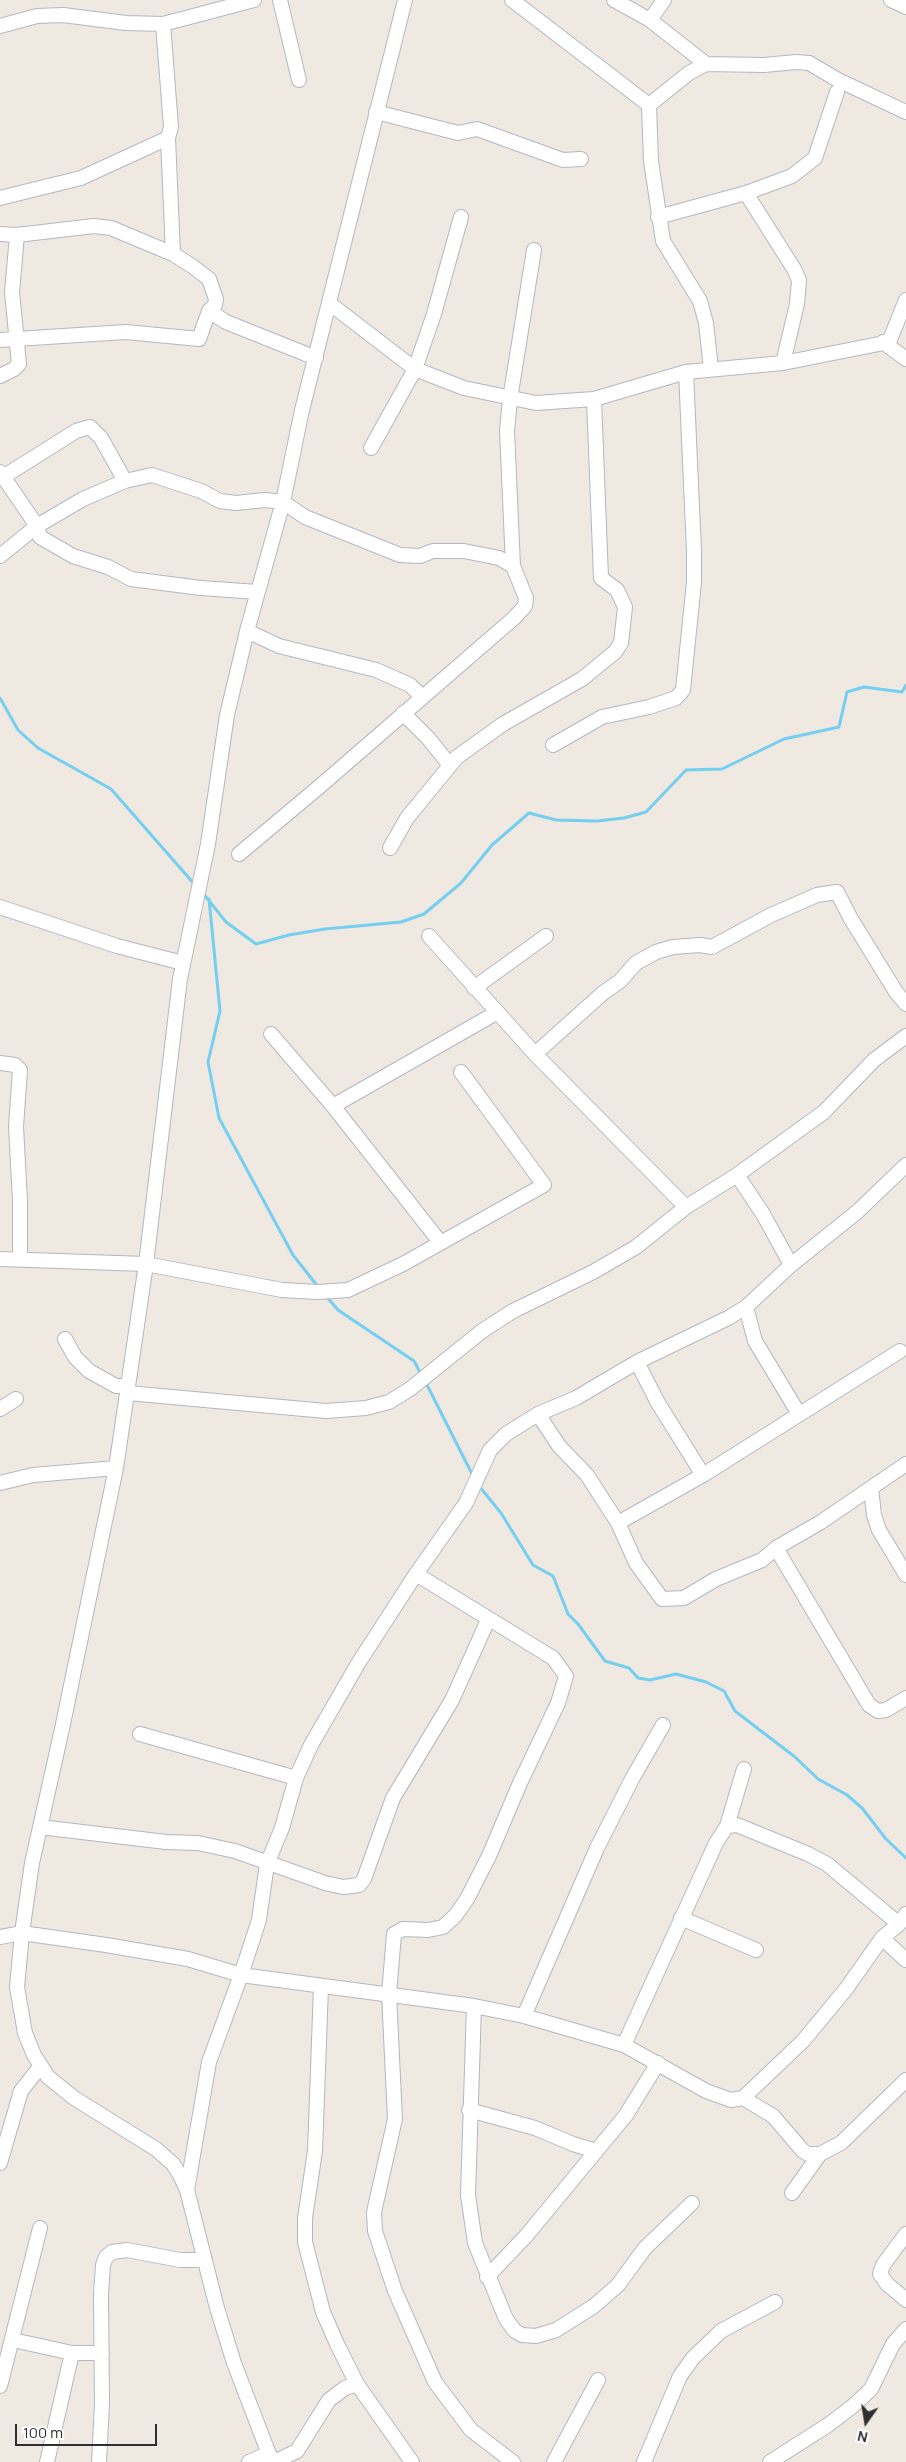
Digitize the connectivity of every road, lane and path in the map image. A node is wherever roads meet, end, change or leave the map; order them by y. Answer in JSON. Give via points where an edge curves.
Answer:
{"nodes":[{"id":1,"x":254,"y":0,"type":"edge"},
{"id":2,"x":280,"y":0,"type":"edge"},
{"id":3,"x":405,"y":0,"type":"edge"},
{"id":4,"x":614,"y":0,"type":"edge"},
{"id":5,"x":664,"y":0,"type":"edge"},
{"id":6,"x":891,"y":0,"type":"edge"},
{"id":7,"x":514,"y":1,"type":"edge"},
{"id":8,"x":906,"y":8,"type":"edge"},
{"id":9,"x":650,"y":20,"type":"junction"},
{"id":10,"x":163,"y":24,"type":"junction"},
{"id":11,"x":0,"y":26,"type":"edge"},
{"id":12,"x":706,"y":64,"type":"junction"},
{"id":13,"x":299,"y":80,"type":"dead end"},
{"id":14,"x":838,"y":92,"type":"dead end"},
{"id":15,"x":649,"y":105,"type":"junction"},
{"id":16,"x":376,"y":112,"type":"junction"},
{"id":17,"x":906,"y":112,"type":"edge"},
{"id":18,"x":168,"y":138,"type":"junction"},
{"id":19,"x":581,"y":158,"type":"dead end"},
{"id":20,"x":746,"y":193,"type":"junction"},
{"id":21,"x":0,"y":198,"type":"edge"},
{"id":22,"x":658,"y":217,"type":"junction"},
{"id":23,"x":461,"y":218,"type":"dead end"},
{"id":24,"x":0,"y":234,"type":"edge"},
{"id":25,"x":17,"y":234,"type":"junction"},
{"id":26,"x":534,"y":250,"type":"dead end"},
{"id":27,"x":173,"y":254,"type":"junction"},
{"id":28,"x":906,"y":300,"type":"edge"},
{"id":29,"x":329,"y":303,"type":"junction"},
{"id":30,"x":209,"y":310,"type":"junction"},
{"id":31,"x":15,"y":338,"type":"junction"},
{"id":32,"x":0,"y":340,"type":"edge"},
{"id":33,"x":883,"y":342,"type":"junction"},
{"id":34,"x":316,"y":358,"type":"junction"},
{"id":35,"x":906,"y":360,"type":"edge"},
{"id":36,"x":784,"y":363,"type":"junction"},
{"id":37,"x":415,"y":369,"type":"junction"},
{"id":38,"x":711,"y":369,"type":"junction"},
{"id":39,"x":686,"y":372,"type":"junction"},
{"id":40,"x":0,"y":376,"type":"edge"},
{"id":41,"x":510,"y":399,"type":"junction"},
{"id":42,"x":594,"y":399,"type":"junction"},
{"id":43,"x":371,"y":448,"type":"dead end"},
{"id":44,"x":2,"y":474,"type":"edge"},
{"id":45,"x":125,"y":480,"type":"junction"},
{"id":46,"x":283,"y":502,"type":"junction"},
{"id":47,"x":37,"y":526,"type":"junction"},
{"id":48,"x":0,"y":556,"type":"edge"},
{"id":49,"x":513,"y":566,"type":"junction"},
{"id":50,"x":258,"y":592,"type":"junction"},
{"id":51,"x":246,"y":630,"type":"junction"},
{"id":52,"x":422,"y":697,"type":"junction"},
{"id":53,"x":404,"y":713,"type":"junction"},
{"id":54,"x":553,"y":745,"type":"dead end"},
{"id":55,"x":449,"y":764,"type":"junction"},
{"id":56,"x":390,"y":848,"type":"dead end"},
{"id":57,"x":239,"y":854,"type":"dead end"},
{"id":58,"x":0,"y":907,"type":"edge"},
{"id":59,"x":429,"y":936,"type":"dead end"},
{"id":60,"x":546,"y":936,"type":"dead end"},
{"id":61,"x":183,"y":963,"type":"junction"},
{"id":62,"x":474,"y":988,"type":"junction"},
{"id":63,"x":906,"y":1004,"type":"edge"},
{"id":64,"x":496,"y":1013,"type":"junction"},
{"id":65,"x":271,"y":1034,"type":"dead end"},
{"id":66,"x":906,"y":1036,"type":"edge"},
{"id":67,"x":535,"y":1054,"type":"junction"},
{"id":68,"x":0,"y":1063,"type":"edge"},
{"id":69,"x":461,"y":1072,"type":"dead end"},
{"id":70,"x":333,"y":1106,"type":"junction"},
{"id":71,"x":906,"y":1165,"type":"edge"},
{"id":72,"x":737,"y":1176,"type":"junction"},
{"id":73,"x":686,"y":1206,"type":"junction"},
{"id":74,"x":440,"y":1242,"type":"junction"},
{"id":75,"x":0,"y":1259,"type":"edge"},
{"id":76,"x":20,"y":1259,"type":"junction"},
{"id":77,"x":146,"y":1264,"type":"junction"},
{"id":78,"x":791,"y":1265,"type":"junction"},
{"id":79,"x":746,"y":1307,"type":"junction"},
{"id":80,"x":64,"y":1339,"type":"dead end"},
{"id":81,"x":900,"y":1351,"type":"dead end"},
{"id":82,"x":637,"y":1362,"type":"junction"},
{"id":83,"x":128,"y":1390,"type":"junction"},
{"id":84,"x":16,"y":1399,"type":"dead end"},
{"id":85,"x":0,"y":1409,"type":"edge"},
{"id":86,"x":538,"y":1414,"type":"junction"},
{"id":87,"x":799,"y":1414,"type":"junction"},
{"id":88,"x":906,"y":1464,"type":"edge"},
{"id":89,"x":116,"y":1468,"type":"junction"},
{"id":90,"x":703,"y":1474,"type":"junction"},
{"id":91,"x":0,"y":1483,"type":"edge"},
{"id":92,"x":871,"y":1488,"type":"junction"},
{"id":93,"x":618,"y":1524,"type":"junction"},
{"id":94,"x":776,"y":1548,"type":"junction"},
{"id":95,"x":416,"y":1574,"type":"junction"},
{"id":96,"x":906,"y":1575,"type":"edge"},
{"id":97,"x":488,"y":1620,"type":"junction"},
{"id":98,"x":906,"y":1698,"type":"edge"},
{"id":99,"x":663,"y":1725,"type":"dead end"},
{"id":100,"x":140,"y":1734,"type":"dead end"},
{"id":101,"x":744,"y":1769,"type":"dead end"},
{"id":102,"x":296,"y":1778,"type":"junction"},
{"id":103,"x":728,"y":1826,"type":"junction"},
{"id":104,"x":40,"y":1827,"type":"junction"},
{"id":105,"x":267,"y":1864,"type":"junction"},
{"id":106,"x":681,"y":1918,"type":"junction"},
{"id":107,"x":902,"y":1919,"type":"edge"},
{"id":108,"x":22,"y":1933,"type":"junction"},
{"id":109,"x":0,"y":1937,"type":"edge"},
{"id":110,"x":882,"y":1938,"type":"junction"},
{"id":111,"x":756,"y":1950,"type":"dead end"},
{"id":112,"x":906,"y":1960,"type":"edge"},
{"id":113,"x":242,"y":1975,"type":"junction"},
{"id":114,"x":321,"y":1987,"type":"junction"},
{"id":115,"x":389,"y":1994,"type":"junction"},
{"id":116,"x":474,"y":2006,"type":"junction"},
{"id":117,"x":524,"y":2016,"type":"junction"},
{"id":118,"x":624,"y":2045,"type":"junction"},
{"id":119,"x":658,"y":2063,"type":"junction"},
{"id":120,"x":40,"y":2067,"type":"junction"},
{"id":121,"x":903,"y":2089,"type":"edge"},
{"id":122,"x":743,"y":2098,"type":"junction"},
{"id":123,"x":469,"y":2110,"type":"junction"},
{"id":124,"x":596,"y":2151,"type":"junction"},
{"id":125,"x":820,"y":2154,"type":"junction"},
{"id":126,"x":0,"y":2163,"type":"edge"},
{"id":127,"x":187,"y":2190,"type":"junction"},
{"id":128,"x":792,"y":2193,"type":"dead end"},
{"id":129,"x":692,"y":2203,"type":"dead end"},
{"id":130,"x":40,"y":2228,"type":"dead end"},
{"id":131,"x":906,"y":2234,"type":"edge"},
{"id":132,"x":205,"y":2260,"type":"junction"},
{"id":133,"x":487,"y":2277,"type":"junction"},
{"id":134,"x":906,"y":2300,"type":"edge"},
{"id":135,"x":776,"y":2302,"type":"dead end"},
{"id":136,"x":906,"y":2328,"type":"edge"},
{"id":137,"x":13,"y":2340,"type":"junction"},
{"id":138,"x":72,"y":2353,"type":"junction"},
{"id":139,"x":102,"y":2353,"type":"junction"},
{"id":140,"x":598,"y":2380,"type":"dead end"},
{"id":141,"x":357,"y":2384,"type":"junction"},
{"id":142,"x":0,"y":2386,"type":"edge"},
{"id":143,"x":272,"y":2459,"type":"edge"},
{"id":144,"x":646,"y":2461,"type":"edge"},
{"id":145,"x":48,"y":2462,"type":"edge"},
{"id":146,"x":99,"y":2462,"type":"edge"},
{"id":147,"x":249,"y":2462,"type":"edge"},
{"id":148,"x":412,"y":2462,"type":"edge"},
{"id":149,"x":513,"y":2462,"type":"edge"},
{"id":150,"x":554,"y":2462,"type":"edge"},
{"id":151,"x":770,"y":2462,"type":"edge"}],
"edges":[{"from":1,"to":10,"type":"street"},
{"from":2,"to":13,"type":"street"},
{"from":3,"to":16,"type":"street"},
{"from":4,"to":9,"type":"street"},
{"from":5,"to":9,"type":"street"},
{"from":6,"to":8,"type":"street"},
{"from":7,"to":15,"type":"street"},
{"from":9,"to":12,"type":"street"},
{"from":10,"to":11,"type":"street","via":[[63,15],[37,16]]},
{"from":10,"to":18,"type":"street","via":[[171,118]]},
{"from":12,"to":15,"type":"street","via":[[689,73]]},
{"from":12,"to":17,"type":"street","via":[[809,63]]},
{"from":14,"to":20,"type":"street","via":[[815,158],[792,176]]},
{"from":15,"to":22,"type":"street"},
{"from":16,"to":19,"type":"street","via":[[458,134],[477,129],[563,160]]},
{"from":16,"to":29,"type":"street"},
{"from":18,"to":21,"type":"street","via":[[81,178]]},
{"from":18,"to":27,"type":"street"},
{"from":20,"to":22,"type":"street"},
{"from":20,"to":36,"type":"street","via":[[799,280]]},
{"from":22,"to":38,"type":"street","via":[[663,241],[700,301]]},
{"from":23,"to":37,"type":"street"},
{"from":24,"to":25,"type":"street"},
{"from":25,"to":27,"type":"street","via":[[102,226]]},
{"from":25,"to":31,"type":"street","via":[[12,292]]},
{"from":26,"to":41,"type":"street"},
{"from":27,"to":30,"type":"street","via":[[209,279],[216,299]]},
{"from":28,"to":33,"type":"street","via":[[892,338]]},
{"from":29,"to":34,"type":"street"},
{"from":29,"to":37,"type":"street"},
{"from":30,"to":31,"type":"street","via":[[199,339],[126,332]]},
{"from":30,"to":34,"type":"street","via":[[226,322]]},
{"from":31,"to":32,"type":"street"},
{"from":31,"to":40,"type":"street","via":[[18,364],[14,370]]},
{"from":33,"to":35,"type":"street"},
{"from":33,"to":36,"type":"street"},
{"from":34,"to":46,"type":"street"},
{"from":36,"to":38,"type":"street"},
{"from":37,"to":41,"type":"street","via":[[464,388]]},
{"from":37,"to":43,"type":"street"},
{"from":38,"to":39,"type":"street"},
{"from":39,"to":42,"type":"street"},
{"from":39,"to":54,"type":"street","via":[[694,566],[683,690],[676,698],[658,704],[602,717]]},
{"from":41,"to":42,"type":"street","via":[[550,403]]},
{"from":41,"to":49,"type":"street","via":[[507,431]]},
{"from":42,"to":55,"type":"street","via":[[601,578],[617,590],[625,607],[622,643],[616,652],[582,679],[503,724]]},
{"from":44,"to":45,"type":"street","via":[[90,426],[101,438]]},
{"from":44,"to":47,"type":"street"},
{"from":45,"to":46,"type":"street","via":[[152,475],[201,491],[220,501]]},
{"from":45,"to":47,"type":"street","via":[[82,499]]},
{"from":46,"to":49,"type":"street","via":[[305,517],[400,556],[464,551],[499,558]]},
{"from":46,"to":50,"type":"street"},
{"from":47,"to":48,"type":"street"},
{"from":47,"to":50,"type":"street","via":[[40,537],[73,556],[108,567],[131,579]]},
{"from":49,"to":52,"type":"street","via":[[526,598],[525,606]]},
{"from":50,"to":51,"type":"street"},
{"from":51,"to":52,"type":"street","via":[[279,646],[376,670],[410,685]]},
{"from":51,"to":61,"type":"street","via":[[227,715],[208,844]]},
{"from":52,"to":53,"type":"street"},
{"from":53,"to":55,"type":"street"},
{"from":53,"to":57,"type":"street"},
{"from":55,"to":56,"type":"street","via":[[407,818]]},
{"from":58,"to":61,"type":"street","via":[[116,946]]},
{"from":59,"to":62,"type":"street"},
{"from":60,"to":62,"type":"street"},
{"from":61,"to":77,"type":"street"},
{"from":62,"to":64,"type":"street"},
{"from":63,"to":67,"type":"street","via":[[850,919],[837,892],[817,895],[771,915],[712,947],[673,947],[656,952],[636,963],[620,981],[603,992]]},
{"from":64,"to":67,"type":"street"},
{"from":64,"to":70,"type":"street"},
{"from":65,"to":70,"type":"street"},
{"from":66,"to":72,"type":"street","via":[[874,1060],[824,1112]]},
{"from":67,"to":73,"type":"street"},
{"from":68,"to":76,"type":"street","via":[[15,1065],[20,1070],[16,1127]]},
{"from":69,"to":74,"type":"street","via":[[544,1185]]},
{"from":70,"to":74,"type":"street"},
{"from":71,"to":78,"type":"street","via":[[857,1212]]},
{"from":72,"to":73,"type":"street"},
{"from":72,"to":78,"type":"street","via":[[763,1214]]},
{"from":73,"to":83,"type":"street","via":[[636,1247],[513,1311],[482,1331],[389,1402],[326,1411]]},
{"from":74,"to":77,"type":"street","via":[[348,1290],[282,1290]]},
{"from":75,"to":76,"type":"street"},
{"from":76,"to":77,"type":"street"},
{"from":77,"to":83,"type":"street"},
{"from":78,"to":79,"type":"street"},
{"from":79,"to":82,"type":"street"},
{"from":79,"to":87,"type":"street","via":[[755,1341]]},
{"from":80,"to":83,"type":"street","via":[[88,1371]]},
{"from":81,"to":87,"type":"street"},
{"from":82,"to":86,"type":"street","via":[[576,1398]]},
{"from":82,"to":90,"type":"street"},
{"from":83,"to":89,"type":"street"},
{"from":84,"to":85,"type":"street"},
{"from":86,"to":93,"type":"street","via":[[559,1446],[587,1475]]},
{"from":86,"to":95,"type":"street","via":[[497,1441],[490,1450],[466,1503]]},
{"from":87,"to":90,"type":"street"},
{"from":88,"to":92,"type":"street"},
{"from":89,"to":91,"type":"street","via":[[33,1475]]},
{"from":89,"to":104,"type":"street"},
{"from":90,"to":93,"type":"street"},
{"from":92,"to":94,"type":"street"},
{"from":92,"to":96,"type":"street","via":[[874,1515],[880,1530]]},
{"from":93,"to":94,"type":"street","via":[[636,1563],[662,1599],[684,1598],[716,1579],[762,1560]]},
{"from":94,"to":98,"type":"street","via":[[869,1705],[878,1711],[886,1710]]},
{"from":95,"to":97,"type":"street"},
{"from":95,"to":102,"type":"street","via":[[339,1696]]},
{"from":97,"to":105,"type":"street","via":[[452,1700],[393,1798],[359,1885],[342,1887]]},
{"from":97,"to":115,"type":"street","via":[[553,1658],[566,1676],[558,1703],[467,1900],[443,1927],[403,1929],[394,1934]]},
{"from":99,"to":117,"type":"street","via":[[597,1848]]},
{"from":100,"to":102,"type":"street"},
{"from":101,"to":103,"type":"street"},
{"from":102,"to":105,"type":"street","via":[[282,1828]]},
{"from":103,"to":106,"type":"street","via":[[716,1843]]},
{"from":103,"to":107,"type":"street","via":[[737,1825],[808,1854]]},
{"from":104,"to":105,"type":"street","via":[[198,1843],[235,1851]]},
{"from":104,"to":108,"type":"street","via":[[26,1894]]},
{"from":105,"to":113,"type":"street","via":[[259,1920]]},
{"from":106,"to":111,"type":"street"},
{"from":106,"to":118,"type":"street"},
{"from":107,"to":110,"type":"street"},
{"from":108,"to":109,"type":"street"},
{"from":108,"to":113,"type":"street","via":[[188,1958]]},
{"from":108,"to":120,"type":"street","via":[[17,1987],[20,2012]]},
{"from":110,"to":112,"type":"street"},
{"from":110,"to":122,"type":"street","via":[[803,2041]]},
{"from":113,"to":114,"type":"street"},
{"from":113,"to":127,"type":"street","via":[[209,2062]]},
{"from":114,"to":115,"type":"street"},
{"from":114,"to":141,"type":"street","via":[[315,2151],[305,2218],[305,2242],[322,2312]]},
{"from":115,"to":116,"type":"street"},
{"from":115,"to":149,"type":"street","via":[[395,2119],[374,2212],[375,2231],[395,2291],[435,2382],[471,2430]]},
{"from":116,"to":117,"type":"street"},
{"from":116,"to":123,"type":"street"},
{"from":117,"to":118,"type":"street"},
{"from":118,"to":119,"type":"street"},
{"from":119,"to":122,"type":"street","via":[[706,2091],[730,2100]]},
{"from":119,"to":124,"type":"street","via":[[626,2115]]},
{"from":120,"to":126,"type":"street","via":[[21,2091]]},
{"from":120,"to":127,"type":"street","via":[[56,2085],[74,2098],[165,2156]]},
{"from":121,"to":125,"type":"street","via":[[841,2143]]},
{"from":122,"to":125,"type":"street","via":[[774,2116],[803,2151]]},
{"from":123,"to":124,"type":"street","via":[[535,2128]]},
{"from":123,"to":133,"type":"street","via":[[468,2195],[475,2244]]},
{"from":124,"to":133,"type":"street","via":[[526,2236]]},
{"from":125,"to":128,"type":"street"},
{"from":127,"to":132,"type":"street"},
{"from":129,"to":133,"type":"street","via":[[645,2248],[618,2285],[594,2306],[556,2330],[528,2337],[515,2331]]},
{"from":130,"to":137,"type":"street"},
{"from":131,"to":134,"type":"street","via":[[880,2274]]},
{"from":132,"to":139,"type":"street","via":[[180,2260],[127,2250],[112,2252],[106,2257],[101,2294]]},
{"from":132,"to":143,"type":"street","via":[[234,2363]]},
{"from":135,"to":144,"type":"street","via":[[721,2331],[693,2358],[680,2376]]},
{"from":136,"to":151,"type":"street","via":[[893,2344],[871,2389],[853,2406]]},
{"from":137,"to":138,"type":"street"},
{"from":137,"to":142,"type":"street"},
{"from":138,"to":139,"type":"street"},
{"from":138,"to":145,"type":"street"},
{"from":139,"to":146,"type":"street"},
{"from":140,"to":150,"type":"street"},
{"from":141,"to":143,"type":"street","via":[[329,2400],[297,2451]]},
{"from":141,"to":148,"type":"street"},
{"from":143,"to":147,"type":"street"}]}
